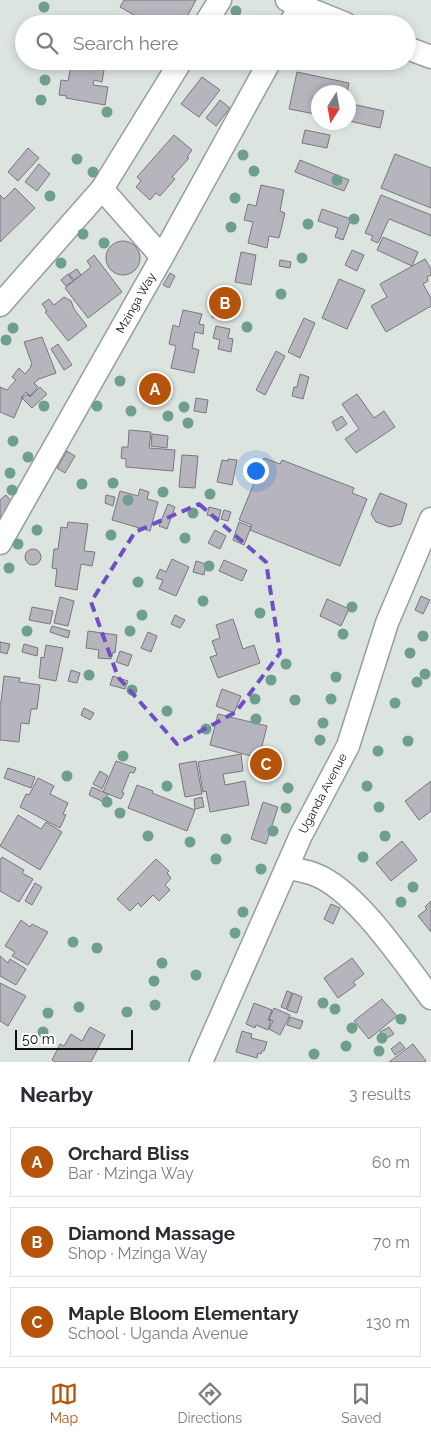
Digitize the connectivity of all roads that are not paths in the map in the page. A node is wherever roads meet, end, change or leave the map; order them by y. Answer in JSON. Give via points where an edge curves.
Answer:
{"nodes":[{"id":1,"x":220,"y":0,"type":"edge"},
{"id":2,"x":292,"y":10,"type":"edge"},
{"id":3,"x":211,"y":15,"type":"edge"},
{"id":4,"x":311,"y":15,"type":"edge"},
{"id":5,"x":416,"y":51,"type":"edge"},
{"id":6,"x":431,"y":57,"type":"edge"},
{"id":7,"x":175,"y":70,"type":"edge"},
{"id":8,"x":265,"y":70,"type":"edge"},
{"id":9,"x":102,"y":189,"type":"junction"},
{"id":10,"x":162,"y":257,"type":"junction"},
{"id":11,"x":0,"y":305,"type":"edge"},
{"id":12,"x":431,"y":519,"type":"edge"},
{"id":13,"x":0,"y":543,"type":"edge"},
{"id":14,"x":286,"y":867,"type":"junction"},
{"id":15,"x":431,"y":998,"type":"edge"},
{"id":16,"x":201,"y":1062,"type":"edge"}],
"edges":[{"from":1,"to":3,"type":"street"},
{"from":2,"to":4,"type":"street"},
{"from":5,"to":6,"type":"street"},
{"from":7,"to":9,"type":"street"},
{"from":8,"to":10,"type":"street","name":"Mzinga Way"},
{"from":9,"to":10,"type":"street"},
{"from":9,"to":11,"type":"street"},
{"from":10,"to":13,"type":"street","name":"Mzinga Way"},
{"from":12,"to":14,"type":"street","name":"Uganda Avenue","via":[[384,631],[348,746]]},
{"from":14,"to":15,"type":"street","via":[[317,875],[352,900]]},
{"from":14,"to":16,"type":"street","name":"Uganda Avenue"}]}
